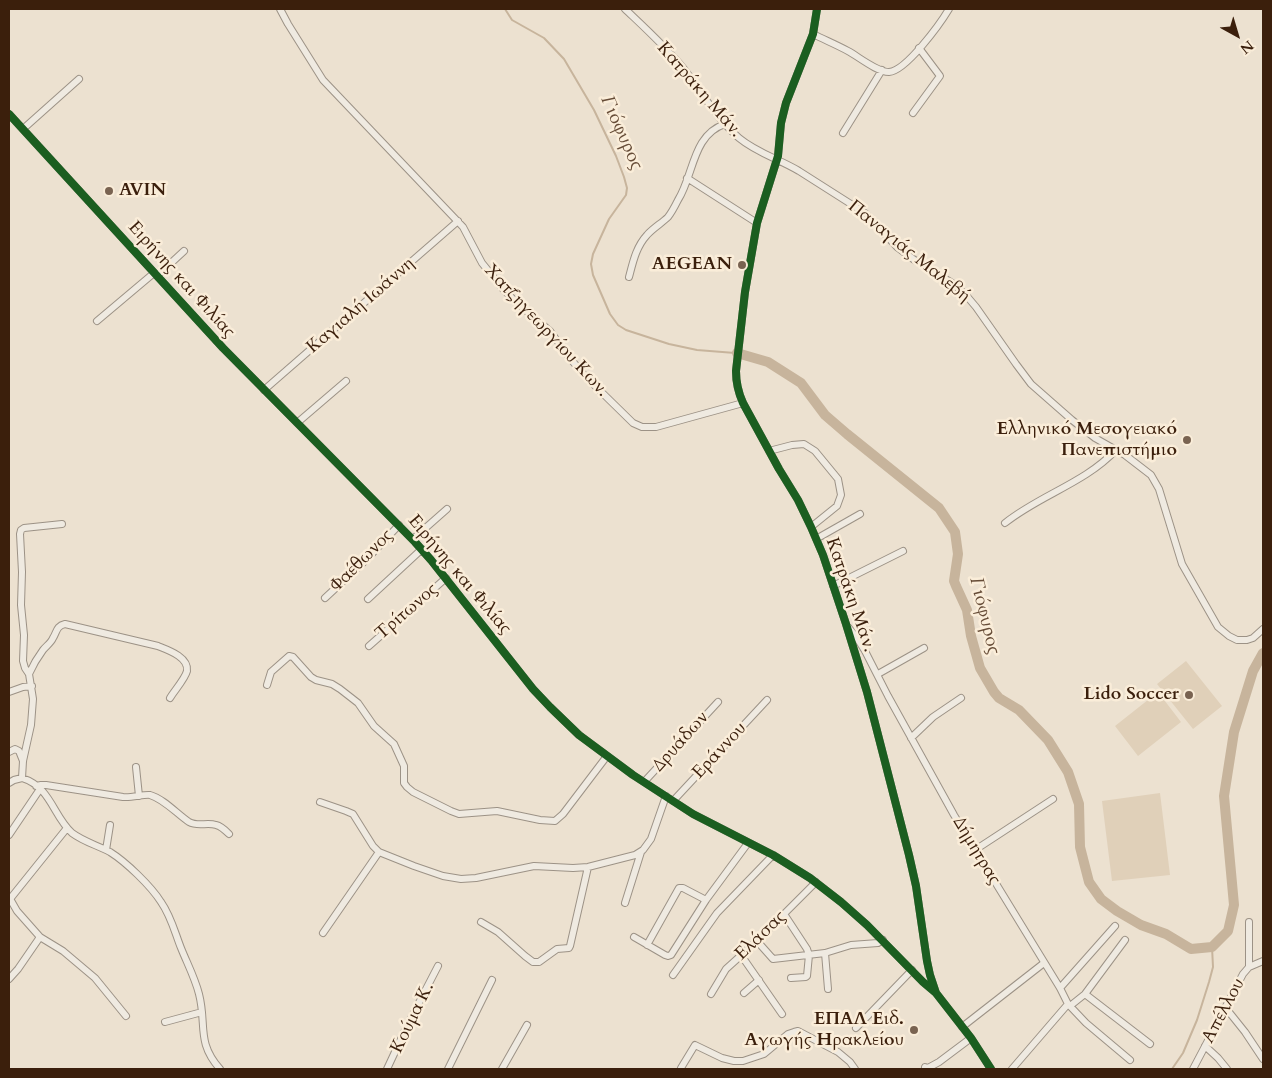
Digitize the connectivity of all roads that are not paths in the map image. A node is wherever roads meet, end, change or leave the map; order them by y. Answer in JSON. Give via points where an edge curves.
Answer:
{"nodes":[{"id":1,"x":280,"y":9,"type":"edge"},
{"id":2,"x":625,"y":9,"type":"edge"},
{"id":3,"x":818,"y":9,"type":"edge"},
{"id":4,"x":949,"y":9,"type":"edge"},
{"id":5,"x":813,"y":34,"type":"junction"},
{"id":6,"x":919,"y":48,"type":"junction"},
{"id":7,"x":882,"y":70,"type":"junction"},
{"id":8,"x":79,"y":79,"type":"dead end"},
{"id":9,"x":913,"y":112,"type":"dead end"},
{"id":10,"x":9,"y":114,"type":"edge"},
{"id":11,"x":725,"y":124,"type":"junction"},
{"id":12,"x":23,"y":129,"type":"junction"},
{"id":13,"x":843,"y":133,"type":"dead end"},
{"id":14,"x":776,"y":160,"type":"junction"},
{"id":15,"x":687,"y":178,"type":"junction"},
{"id":16,"x":458,"y":221,"type":"junction"},
{"id":17,"x":757,"y":223,"type":"junction"},
{"id":18,"x":184,"y":251,"type":"dead end"},
{"id":19,"x":155,"y":274,"type":"junction"},
{"id":20,"x":629,"y":277,"type":"dead end"},
{"id":21,"x":98,"y":320,"type":"dead end"},
{"id":22,"x":346,"y":381,"type":"dead end"},
{"id":23,"x":264,"y":390,"type":"junction"},
{"id":24,"x":743,"y":403,"type":"junction"},
{"id":25,"x":297,"y":423,"type":"junction"},
{"id":26,"x":1116,"y":450,"type":"junction"},
{"id":27,"x":769,"y":451,"type":"junction"},
{"id":28,"x":446,"y":509,"type":"dead end"},
{"id":29,"x":860,"y":514,"type":"dead end"},
{"id":30,"x":1005,"y":523,"type":"dead end"},
{"id":31,"x":62,"y":524,"type":"dead end"},
{"id":32,"x":399,"y":525,"type":"junction"},
{"id":33,"x":811,"y":527,"type":"junction"},
{"id":34,"x":816,"y":538,"type":"junction"},
{"id":35,"x":413,"y":539,"type":"junction"},
{"id":36,"x":422,"y":549,"type":"junction"},
{"id":37,"x":903,"y":551,"type":"dead end"},
{"id":38,"x":446,"y":578,"type":"junction"},
{"id":39,"x":833,"y":586,"type":"junction"},
{"id":40,"x":325,"y":598,"type":"dead end"},
{"id":41,"x":368,"y":599,"type":"dead end"},
{"id":42,"x":846,"y":624,"type":"junction"},
{"id":43,"x":1263,"y":629,"type":"edge"},
{"id":44,"x":369,"y":646,"type":"dead end"},
{"id":45,"x":924,"y":648,"type":"dead end"},
{"id":46,"x":29,"y":674,"type":"junction"},
{"id":47,"x":878,"y":674,"type":"junction"},
{"id":48,"x":267,"y":685,"type":"dead end"},
{"id":49,"x":32,"y":686,"type":"junction"},
{"id":50,"x":9,"y":692,"type":"edge"},
{"id":51,"x":170,"y":698,"type":"dead end"},
{"id":52,"x":961,"y":698,"type":"dead end"},
{"id":53,"x":767,"y":700,"type":"dead end"},
{"id":54,"x":718,"y":702,"type":"dead end"},
{"id":55,"x":911,"y":738,"type":"junction"},
{"id":56,"x":10,"y":750,"type":"edge"},
{"id":57,"x":607,"y":756,"type":"junction"},
{"id":58,"x":23,"y":761,"type":"junction"},
{"id":59,"x":136,"y":767,"type":"dead end"},
{"id":60,"x":22,"y":778,"type":"junction"},
{"id":61,"x":644,"y":782,"type":"junction"},
{"id":62,"x":9,"y":783,"type":"edge"},
{"id":63,"x":38,"y":788,"type":"junction"},
{"id":64,"x":139,"y":796,"type":"junction"},
{"id":65,"x":666,"y":796,"type":"junction"},
{"id":66,"x":1053,"y":799,"type":"dead end"},
{"id":67,"x":673,"y":801,"type":"junction"},
{"id":68,"x":320,"y":802,"type":"dead end"},
{"id":69,"x":110,"y":825,"type":"dead end"},
{"id":70,"x":67,"y":828,"type":"junction"},
{"id":71,"x":229,"y":834,"type":"dead end"},
{"id":72,"x":9,"y":835,"type":"edge"},
{"id":73,"x":748,"y":843,"type":"junction"},
{"id":74,"x":106,"y":850,"type":"junction"},
{"id":75,"x":975,"y":850,"type":"junction"},
{"id":76,"x":379,"y":852,"type":"junction"},
{"id":77,"x":641,"y":852,"type":"junction"},
{"id":78,"x":773,"y":855,"type":"junction"},
{"id":79,"x":588,"y":867,"type":"junction"},
{"id":80,"x":816,"y":882,"type":"junction"},
{"id":81,"x":9,"y":898,"type":"edge"},
{"id":82,"x":706,"y":900,"type":"junction"},
{"id":83,"x":625,"y":903,"type":"dead end"},
{"id":84,"x":784,"y":914,"type":"junction"},
{"id":85,"x":481,"y":922,"type":"dead end"},
{"id":86,"x":1249,"y":922,"type":"dead end"},
{"id":87,"x":1115,"y":926,"type":"dead end"},
{"id":88,"x":323,"y":933,"type":"dead end"},
{"id":89,"x":40,"y":937,"type":"junction"},
{"id":90,"x":634,"y":937,"type":"dead end"},
{"id":91,"x":883,"y":940,"type":"junction"},
{"id":92,"x":1125,"y":940,"type":"dead end"},
{"id":93,"x":757,"y":941,"type":"junction"},
{"id":94,"x":647,"y":945,"type":"junction"},
{"id":95,"x":825,"y":953,"type":"junction"},
{"id":96,"x":741,"y":955,"type":"junction"},
{"id":97,"x":809,"y":956,"type":"junction"},
{"id":98,"x":1263,"y":961,"type":"edge"},
{"id":99,"x":1044,"y":963,"type":"junction"},
{"id":100,"x":438,"y":966,"type":"dead end"},
{"id":101,"x":1249,"y":967,"type":"junction"},
{"id":102,"x":912,"y":970,"type":"junction"},
{"id":103,"x":674,"y":975,"type":"dead end"},
{"id":104,"x":791,"y":978,"type":"dead end"},
{"id":105,"x":9,"y":979,"type":"edge"},
{"id":106,"x":492,"y":980,"type":"dead end"},
{"id":107,"x":759,"y":980,"type":"junction"},
{"id":108,"x":1060,"y":988,"type":"junction"},
{"id":109,"x":828,"y":989,"type":"dead end"},
{"id":110,"x":744,"y":993,"type":"dead end"},
{"id":111,"x":936,"y":993,"type":"junction"},
{"id":112,"x":711,"y":994,"type":"dead end"},
{"id":113,"x":1085,"y":994,"type":"junction"},
{"id":114,"x":1069,"y":1005,"type":"junction"},
{"id":115,"x":1226,"y":1007,"type":"junction"},
{"id":116,"x":202,"y":1012,"type":"junction"},
{"id":117,"x":782,"y":1014,"type":"dead end"},
{"id":118,"x":126,"y":1016,"type":"dead end"},
{"id":119,"x":165,"y":1022,"type":"dead end"},
{"id":120,"x":527,"y":1025,"type":"dead end"},
{"id":121,"x":962,"y":1027,"type":"junction"},
{"id":122,"x":856,"y":1028,"type":"dead end"},
{"id":123,"x":971,"y":1038,"type":"junction"},
{"id":124,"x":1150,"y":1044,"type":"dead end"},
{"id":125,"x":1205,"y":1046,"type":"junction"},
{"id":126,"x":1263,"y":1059,"type":"edge"},
{"id":127,"x":1130,"y":1060,"type":"dead end"},
{"id":128,"x":925,"y":1067,"type":"dead end"},
{"id":129,"x":681,"y":1068,"type":"dead end"},
{"id":130,"x":220,"y":1069,"type":"edge"},
{"id":131,"x":387,"y":1069,"type":"edge"},
{"id":132,"x":448,"y":1069,"type":"edge"},
{"id":133,"x":502,"y":1069,"type":"edge"},
{"id":134,"x":855,"y":1069,"type":"edge"},
{"id":135,"x":991,"y":1069,"type":"edge"},
{"id":136,"x":1012,"y":1069,"type":"edge"},
{"id":137,"x":1193,"y":1069,"type":"edge"},
{"id":138,"x":1227,"y":1069,"type":"edge"}],
"edges":[{"from":1,"to":16,"type":"street","name":"Χατζηγεωργίου Κων.","via":[[323,80]]},
{"from":2,"to":11,"type":"street","name":"Κατράκη Μάν.","via":[[680,64]]},
{"from":3,"to":5,"type":"street"},
{"from":4,"to":6,"type":"street"},
{"from":5,"to":7,"type":"street"},
{"from":5,"to":14,"type":"street","via":[[786,103]]},
{"from":6,"to":7,"type":"street","via":[[896,71]]},
{"from":6,"to":9,"type":"street","via":[[940,76]]},
{"from":7,"to":13,"type":"street"},
{"from":8,"to":12,"type":"street"},
{"from":10,"to":12,"type":"street","name":"Ειρήνης και Φιλίας"},
{"from":11,"to":14,"type":"street","name":"Κατράκη Μάν.","via":[[740,139]]},
{"from":11,"to":15,"type":"street","via":[[709,133],[700,145]]},
{"from":12,"to":19,"type":"street","name":"Ειρήνης και Φιλίας"},
{"from":14,"to":17,"type":"street","name":"Κατράκη Μάν."},
{"from":14,"to":26,"type":"street","name":"Παναγιάς Μαλεβή","via":[[865,213],[897,247],[965,294],[1031,384],[1095,438]]},
{"from":15,"to":17,"type":"street"},
{"from":15,"to":20,"type":"street","via":[[668,217],[647,234],[635,252]]},
{"from":16,"to":23,"type":"street","name":"Καγιαλή Ιωάννη"},
{"from":16,"to":24,"type":"street","name":"Χατζηγεωργίου Κων.","via":[[482,263],[498,283],[550,331],[584,375],[637,425],[661,426]]},
{"from":17,"to":24,"type":"street","name":"Κατράκη Μάν.","via":[[736,371]]},
{"from":18,"to":19,"type":"street"},
{"from":19,"to":21,"type":"street"},
{"from":19,"to":23,"type":"street","name":"Ειρήνης και Φιλίας"},
{"from":22,"to":25,"type":"street"},
{"from":23,"to":25,"type":"street","name":"Ειρήνης και Φιλίας"},
{"from":24,"to":27,"type":"street","name":"Κατράκη Μάν."},
{"from":25,"to":32,"type":"street","name":"Ειρήνης και Φιλίας"},
{"from":26,"to":30,"type":"street","via":[[1089,473]]},
{"from":26,"to":43,"type":"street","name":"Παναγιάς Μαλεβή","via":[[1144,469],[1159,489],[1182,564],[1218,627],[1237,640],[1253,638]]},
{"from":27,"to":33,"type":"street","name":"Κατράκη Μάν."},
{"from":27,"to":33,"type":"street","via":[[804,444],[815,451],[838,479],[842,495],[837,506]]},
{"from":28,"to":35,"type":"street"},
{"from":29,"to":34,"type":"street"},
{"from":31,"to":46,"type":"street","via":[[21,530],[23,661]]},
{"from":32,"to":35,"type":"street","name":"Ειρήνης και Φιλίας"},
{"from":32,"to":40,"type":"street","name":"Φαέθωνος"},
{"from":33,"to":34,"type":"street","name":"Κατράκη Μάν."},
{"from":34,"to":39,"type":"street","name":"Κατράκη Μάν."},
{"from":35,"to":36,"type":"street","name":"Ειρήνης και Φιλίας"},
{"from":36,"to":38,"type":"street","name":"Ειρήνης και Φιλίας"},
{"from":36,"to":41,"type":"street"},
{"from":37,"to":39,"type":"street"},
{"from":38,"to":44,"type":"street","name":"Τρίτωνος"},
{"from":38,"to":57,"type":"street","name":"Ειρήνης και Φιλίας","via":[[550,708]]},
{"from":39,"to":42,"type":"street","name":"Κατράκη Μάν."},
{"from":42,"to":47,"type":"street","name":"Δήμητρας"},
{"from":42,"to":111,"type":"street","name":"Κατράκη Μάν.","via":[[909,855],[927,961]]},
{"from":45,"to":47,"type":"street"},
{"from":46,"to":49,"type":"street"},
{"from":46,"to":51,"type":"street","via":[[57,628],[71,625],[158,646],[179,656],[186,663],[186,673]]},
{"from":47,"to":55,"type":"street","name":"Δήμητρας"},
{"from":48,"to":57,"type":"street","via":[[271,672],[289,656],[293,657],[311,677],[332,684],[358,703],[374,726],[394,744],[404,766],[407,787],[459,814],[496,811],[555,821]]},
{"from":49,"to":50,"type":"street"},
{"from":49,"to":58,"type":"street","via":[[33,704]]},
{"from":52,"to":55,"type":"street","via":[[933,717]]},
{"from":53,"to":67,"type":"street","name":"Εράννου"},
{"from":54,"to":61,"type":"street","name":"Δρυάδων"},
{"from":55,"to":75,"type":"street","name":"Δήμητρας"},
{"from":56,"to":58,"type":"street","via":[[19,751]]},
{"from":57,"to":61,"type":"street","name":"Ειρήνης και Φιλίας"},
{"from":58,"to":60,"type":"street"},
{"from":59,"to":64,"type":"street"},
{"from":60,"to":62,"type":"street"},
{"from":60,"to":63,"type":"street"},
{"from":61,"to":65,"type":"street","name":"Ειρήνης και Φιλίας"},
{"from":63,"to":64,"type":"street","via":[[46,785],[119,797]]},
{"from":63,"to":70,"type":"street","via":[[50,800]]},
{"from":63,"to":72,"type":"street"},
{"from":64,"to":71,"type":"street","via":[[150,795],[192,823],[216,824]]},
{"from":65,"to":67,"type":"street","name":"Ειρήνης και Φιλίας"},
{"from":65,"to":77,"type":"street","via":[[653,834]]},
{"from":66,"to":75,"type":"street"},
{"from":67,"to":73,"type":"street","name":"Ειρήνης και Φιλίας"},
{"from":68,"to":76,"type":"street","via":[[351,813]]},
{"from":69,"to":74,"type":"street"},
{"from":70,"to":74,"type":"street"},
{"from":70,"to":81,"type":"street"},
{"from":73,"to":78,"type":"street","name":"Ειρήνης και Φιλίας"},
{"from":73,"to":82,"type":"street"},
{"from":74,"to":116,"type":"street","via":[[128,866],[162,904],[195,981]]},
{"from":75,"to":99,"type":"street","name":"Δήμητρας"},
{"from":76,"to":79,"type":"street","via":[[443,876],[461,879],[534,866]]},
{"from":76,"to":88,"type":"street"},
{"from":77,"to":79,"type":"street"},
{"from":77,"to":83,"type":"street"},
{"from":78,"to":80,"type":"street","name":"Ειρήνης και Φιλίας"},
{"from":78,"to":103,"type":"street","via":[[717,913]]},
{"from":79,"to":85,"type":"street","via":[[569,948],[556,949],[542,960],[533,962]]},
{"from":80,"to":84,"type":"street","name":"Ελάσας"},
{"from":80,"to":91,"type":"street","name":"Ειρήνης και Φιλίας"},
{"from":81,"to":89,"type":"street"},
{"from":82,"to":94,"type":"street","via":[[671,955],[666,956]]},
{"from":82,"to":94,"type":"street","via":[[679,888]]},
{"from":84,"to":93,"type":"street","name":"Ελάσας"},
{"from":84,"to":97,"type":"street"},
{"from":86,"to":101,"type":"street"},
{"from":87,"to":108,"type":"street"},
{"from":89,"to":105,"type":"street"},
{"from":89,"to":118,"type":"street","via":[[63,951],[95,978]]},
{"from":90,"to":94,"type":"street"},
{"from":91,"to":95,"type":"street"},
{"from":91,"to":102,"type":"street","name":"Ειρήνης και Φιλίας"},
{"from":92,"to":113,"type":"street"},
{"from":93,"to":96,"type":"street","name":"Ελάσας"},
{"from":93,"to":97,"type":"street","via":[[773,959]]},
{"from":95,"to":97,"type":"street"},
{"from":95,"to":109,"type":"street"},
{"from":96,"to":107,"type":"street"},
{"from":96,"to":112,"type":"street","name":"Ελάσας","via":[[726,969]]},
{"from":97,"to":104,"type":"street","via":[[806,977]]},
{"from":98,"to":101,"type":"street","name":"Απέλλου"},
{"from":99,"to":108,"type":"street","name":"Δήμητρας"},
{"from":99,"to":121,"type":"street"},
{"from":100,"to":131,"type":"street","name":"Κούμα Κ."},
{"from":101,"to":115,"type":"street","name":"Απέλλου","via":[[1240,977]]},
{"from":102,"to":111,"type":"street","name":"Ειρήνης και Φιλίας"},
{"from":102,"to":122,"type":"street"},
{"from":106,"to":132,"type":"street"},
{"from":107,"to":110,"type":"street"},
{"from":107,"to":117,"type":"street"},
{"from":108,"to":114,"type":"street","name":"Δήμητρας"},
{"from":111,"to":121,"type":"street"},
{"from":113,"to":114,"type":"street"},
{"from":113,"to":124,"type":"street"},
{"from":114,"to":127,"type":"street","name":"Δήμητρας"},
{"from":114,"to":136,"type":"street"},
{"from":115,"to":125,"type":"street","name":"Απέλλου"},
{"from":115,"to":126,"type":"street"},
{"from":116,"to":119,"type":"street"},
{"from":116,"to":130,"type":"street","via":[[208,1054]]},
{"from":120,"to":133,"type":"street"},
{"from":121,"to":123,"type":"street"},
{"from":123,"to":128,"type":"street","via":[[939,1062]]},
{"from":123,"to":135,"type":"street"},
{"from":125,"to":137,"type":"street","name":"Απέλλου"},
{"from":125,"to":138,"type":"street"},
{"from":129,"to":134,"type":"street","via":[[695,1044],[722,1058],[741,1062],[764,1054],[796,1031],[838,1052]]}]}
